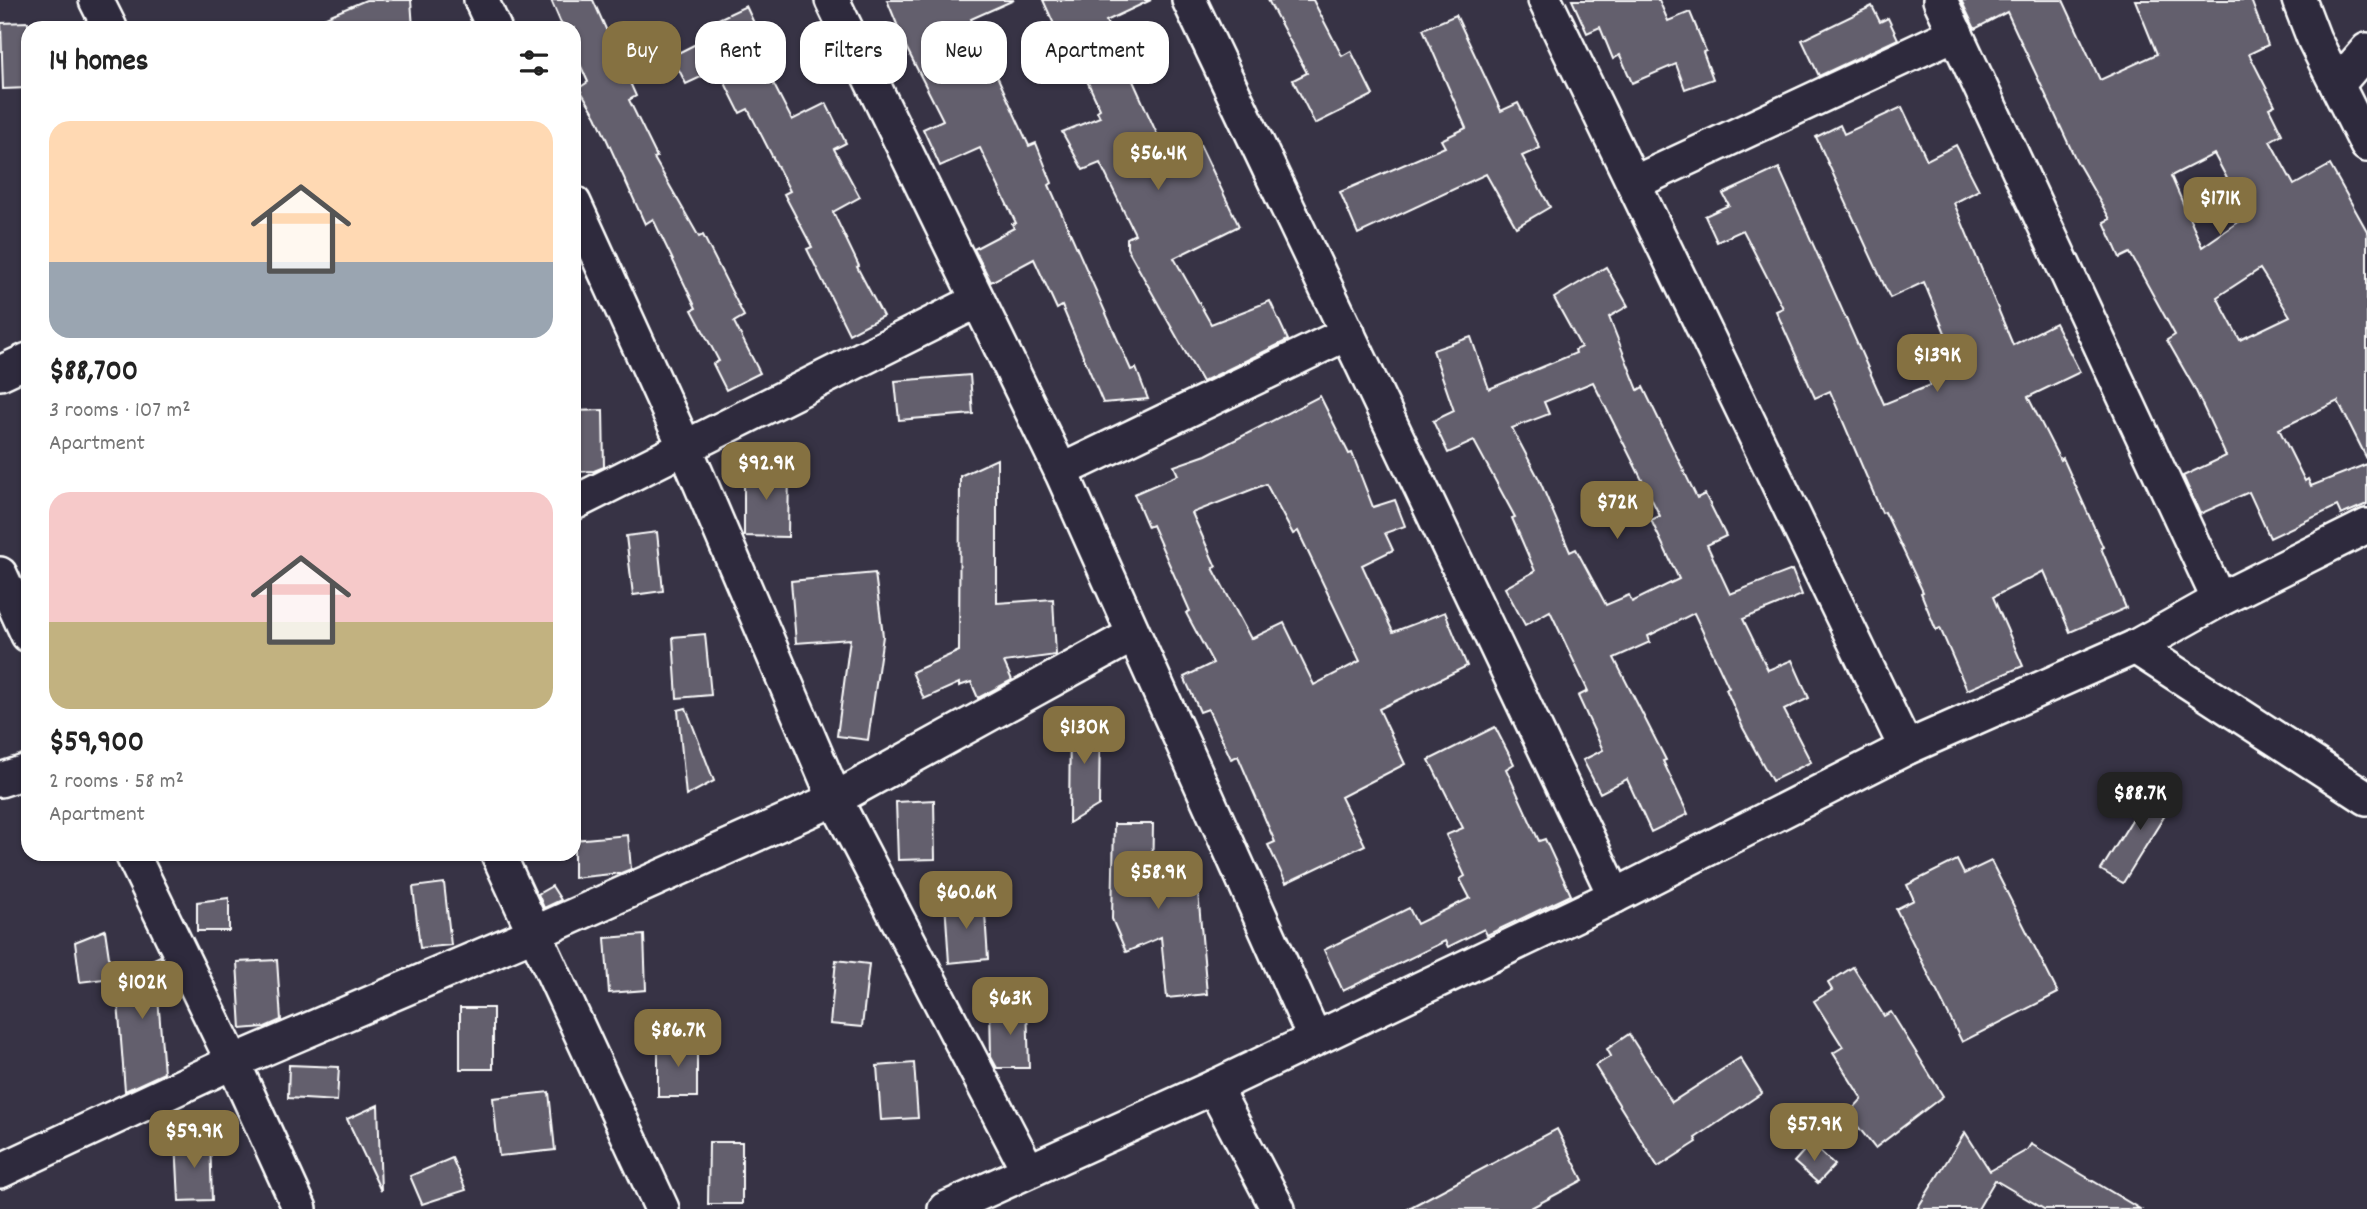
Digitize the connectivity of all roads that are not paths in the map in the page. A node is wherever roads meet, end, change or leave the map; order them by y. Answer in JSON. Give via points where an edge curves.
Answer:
{"nodes":[{"id":1,"x":96,"y":0,"type":"edge"},
{"id":2,"x":481,"y":0,"type":"edge"},
{"id":3,"x":832,"y":0,"type":"edge"},
{"id":4,"x":1189,"y":0,"type":"edge"},
{"id":5,"x":1545,"y":0,"type":"edge"},
{"id":6,"x":1940,"y":0,"type":"edge"},
{"id":7,"x":2299,"y":0,"type":"edge"},
{"id":8,"x":106,"y":21,"type":"edge"},
{"id":9,"x":491,"y":21,"type":"edge"},
{"id":10,"x":1956,"y":33,"type":"junction"},
{"id":11,"x":2367,"y":50,"type":"edge"},
{"id":12,"x":2337,"y":85,"type":"junction"},
{"id":13,"x":2367,"y":145,"type":"edge"},
{"id":14,"x":1634,"y":183,"type":"junction"},
{"id":15,"x":581,"y":218,"type":"edge"},
{"id":16,"x":977,"y":301,"type":"junction"},
{"id":17,"x":1348,"y":333,"type":"junction"},
{"id":18,"x":21,"y":363,"type":"edge"},
{"id":19,"x":0,"y":373,"type":"edge"},
{"id":20,"x":684,"y":445,"type":"junction"},
{"id":21,"x":1060,"y":471,"type":"junction"},
{"id":22,"x":581,"y":499,"type":"edge"},
{"id":23,"x":2367,"y":526,"type":"edge"},
{"id":24,"x":0,"y":575,"type":"edge"},
{"id":25,"x":2219,"y":600,"type":"junction"},
{"id":26,"x":21,"y":620,"type":"edge"},
{"id":27,"x":1133,"y":635,"type":"junction"},
{"id":28,"x":2135,"y":647,"type":"junction"},
{"id":29,"x":1906,"y":748,"type":"junction"},
{"id":30,"x":21,"y":773,"type":"edge"},
{"id":31,"x":0,"y":780,"type":"edge"},
{"id":32,"x":2367,"y":798,"type":"edge"},
{"id":33,"x":835,"y":799,"type":"junction"},
{"id":34,"x":135,"y":861,"type":"edge"},
{"id":35,"x":501,"y":861,"type":"edge"},
{"id":36,"x":1615,"y":896,"type":"junction"},
{"id":37,"x":535,"y":933,"type":"junction"},
{"id":38,"x":1314,"y":1037,"type":"junction"},
{"id":39,"x":233,"y":1062,"type":"junction"},
{"id":40,"x":1214,"y":1087,"type":"junction"},
{"id":41,"x":1028,"y":1170,"type":"junction"},
{"id":42,"x":0,"y":1171,"type":"edge"},
{"id":43,"x":300,"y":1209,"type":"edge"},
{"id":44,"x":663,"y":1209,"type":"edge"},
{"id":45,"x":944,"y":1209,"type":"edge"},
{"id":46,"x":1278,"y":1209,"type":"edge"}],
"edges":[{"from":1,"to":8,"type":"street"},
{"from":2,"to":9,"type":"street"},
{"from":3,"to":16,"type":"street"},
{"from":4,"to":17,"type":"street"},
{"from":5,"to":14,"type":"street"},
{"from":6,"to":10,"type":"street"},
{"from":7,"to":12,"type":"street"},
{"from":10,"to":14,"type":"street"},
{"from":10,"to":25,"type":"street"},
{"from":11,"to":12,"type":"street"},
{"from":12,"to":13,"type":"street"},
{"from":14,"to":29,"type":"street"},
{"from":15,"to":20,"type":"street"},
{"from":16,"to":20,"type":"street"},
{"from":16,"to":21,"type":"street"},
{"from":17,"to":21,"type":"street"},
{"from":17,"to":36,"type":"street"},
{"from":18,"to":19,"type":"street"},
{"from":20,"to":22,"type":"street"},
{"from":20,"to":33,"type":"street"},
{"from":21,"to":27,"type":"street"},
{"from":23,"to":25,"type":"street"},
{"from":24,"to":26,"type":"street"},
{"from":25,"to":28,"type":"street"},
{"from":27,"to":33,"type":"street"},
{"from":27,"to":38,"type":"street"},
{"from":28,"to":29,"type":"street"},
{"from":28,"to":32,"type":"street"},
{"from":29,"to":36,"type":"street"},
{"from":30,"to":31,"type":"street"},
{"from":33,"to":37,"type":"street"},
{"from":33,"to":41,"type":"street"},
{"from":34,"to":39,"type":"street"},
{"from":35,"to":37,"type":"street"},
{"from":36,"to":38,"type":"street"},
{"from":37,"to":39,"type":"street"},
{"from":37,"to":44,"type":"street"},
{"from":38,"to":40,"type":"street"},
{"from":39,"to":42,"type":"street"},
{"from":39,"to":43,"type":"street"},
{"from":40,"to":41,"type":"street"},
{"from":40,"to":46,"type":"street"},
{"from":41,"to":45,"type":"street"}]}
